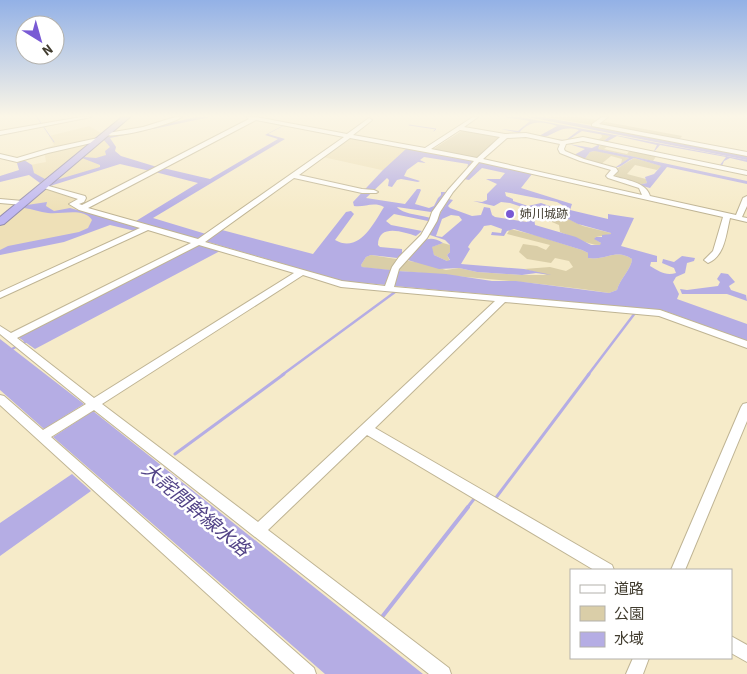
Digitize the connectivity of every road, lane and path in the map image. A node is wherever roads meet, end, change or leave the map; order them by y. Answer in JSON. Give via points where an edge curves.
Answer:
{"nodes":[{"id":1,"x":57,"y":148,"type":"edge"},
{"id":2,"x":87,"y":148,"type":"edge"},
{"id":3,"x":194,"y":148,"type":"edge"},
{"id":4,"x":331,"y":148,"type":"edge"},
{"id":5,"x":417,"y":148,"type":"edge"},
{"id":6,"x":429,"y":148,"type":"edge"},
{"id":7,"x":491,"y":148,"type":"edge"},
{"id":8,"x":561,"y":148,"type":"edge"},
{"id":9,"x":629,"y":148,"type":"edge"},
{"id":10,"x":718,"y":148,"type":"edge"},
{"id":11,"x":426,"y":150,"type":"junction"},
{"id":12,"x":747,"y":154,"type":"edge"},
{"id":13,"x":0,"y":156,"type":"edge"},
{"id":14,"x":478,"y":160,"type":"junction"},
{"id":15,"x":747,"y":173,"type":"edge"},
{"id":16,"x":293,"y":176,"type":"junction"},
{"id":17,"x":43,"y":186,"type":"junction"},
{"id":18,"x":374,"y":192,"type":"dead end"},
{"id":19,"x":647,"y":198,"type":"junction"},
{"id":20,"x":747,"y":198,"type":"edge"},
{"id":21,"x":0,"y":201,"type":"edge"},
{"id":22,"x":23,"y":202,"type":"junction"},
{"id":23,"x":82,"y":208,"type":"junction"},
{"id":24,"x":727,"y":216,"type":"junction"},
{"id":25,"x":738,"y":218,"type":"junction"},
{"id":26,"x":747,"y":220,"type":"edge"},
{"id":27,"x":0,"y":222,"type":"edge"},
{"id":28,"x":148,"y":227,"type":"junction"},
{"id":29,"x":207,"y":242,"type":"junction"},
{"id":30,"x":708,"y":260,"type":"dead end"},
{"id":31,"x":302,"y":272,"type":"junction"},
{"id":32,"x":391,"y":282,"type":"junction"},
{"id":33,"x":0,"y":295,"type":"edge"},
{"id":34,"x":503,"y":299,"type":"junction"},
{"id":35,"x":0,"y":329,"type":"edge"},
{"id":36,"x":18,"y":342,"type":"junction"},
{"id":37,"x":747,"y":345,"type":"edge"},
{"id":38,"x":0,"y":399,"type":"edge"},
{"id":39,"x":94,"y":404,"type":"junction"},
{"id":40,"x":747,"y":408,"type":"edge"},
{"id":41,"x":367,"y":429,"type":"junction"},
{"id":42,"x":42,"y":436,"type":"junction"},
{"id":43,"x":258,"y":531,"type":"junction"},
{"id":44,"x":605,"y":569,"type":"edge"},
{"id":45,"x":678,"y":569,"type":"edge"},
{"id":46,"x":732,"y":645,"type":"edge"},
{"id":47,"x":747,"y":654,"type":"edge"},
{"id":48,"x":641,"y":659,"type":"edge"},
{"id":49,"x":308,"y":674,"type":"edge"},
{"id":50,"x":443,"y":674,"type":"edge"},
{"id":51,"x":634,"y":674,"type":"edge"}],
"edges":[{"from":1,"to":13,"type":"street","via":[[17,160]]},
{"from":2,"to":17,"type":"highway"},
{"from":3,"to":23,"type":"street"},
{"from":4,"to":16,"type":"street"},
{"from":5,"to":11,"type":"street"},
{"from":6,"to":11,"type":"street"},
{"from":7,"to":14,"type":"street"},
{"from":8,"to":19,"type":"street","via":[[562,152],[582,160],[614,169],[610,177],[641,187]]},
{"from":9,"to":15,"type":"street"},
{"from":10,"to":12,"type":"street"},
{"from":11,"to":14,"type":"street"},
{"from":14,"to":19,"type":"street"},
{"from":14,"to":32,"type":"street","via":[[450,191],[424,236],[402,259]]},
{"from":16,"to":18,"type":"street"},
{"from":16,"to":29,"type":"street"},
{"from":17,"to":22,"type":"highway"},
{"from":17,"to":23,"type":"street","via":[[82,198],[73,204]]},
{"from":19,"to":24,"type":"street"},
{"from":20,"to":25,"type":"street"},
{"from":21,"to":22,"type":"street"},
{"from":22,"to":27,"type":"highway"},
{"from":23,"to":28,"type":"street"},
{"from":24,"to":25,"type":"street"},
{"from":24,"to":30,"type":"street","via":[[717,252]]},
{"from":25,"to":26,"type":"street"},
{"from":28,"to":29,"type":"street"},
{"from":28,"to":33,"type":"street"},
{"from":29,"to":31,"type":"street"},
{"from":29,"to":36,"type":"street"},
{"from":31,"to":32,"type":"street","via":[[341,284]]},
{"from":31,"to":39,"type":"street"},
{"from":32,"to":34,"type":"street"},
{"from":34,"to":37,"type":"street","via":[[660,313]]},
{"from":34,"to":41,"type":"street"},
{"from":35,"to":36,"type":"street"},
{"from":36,"to":39,"type":"street"},
{"from":38,"to":42,"type":"street"},
{"from":39,"to":42,"type":"street"},
{"from":39,"to":43,"type":"street"},
{"from":40,"to":45,"type":"street"},
{"from":41,"to":43,"type":"street"},
{"from":41,"to":44,"type":"street"},
{"from":42,"to":49,"type":"street"},
{"from":43,"to":50,"type":"street"},
{"from":46,"to":47,"type":"street"},
{"from":48,"to":51,"type":"street"}]}
